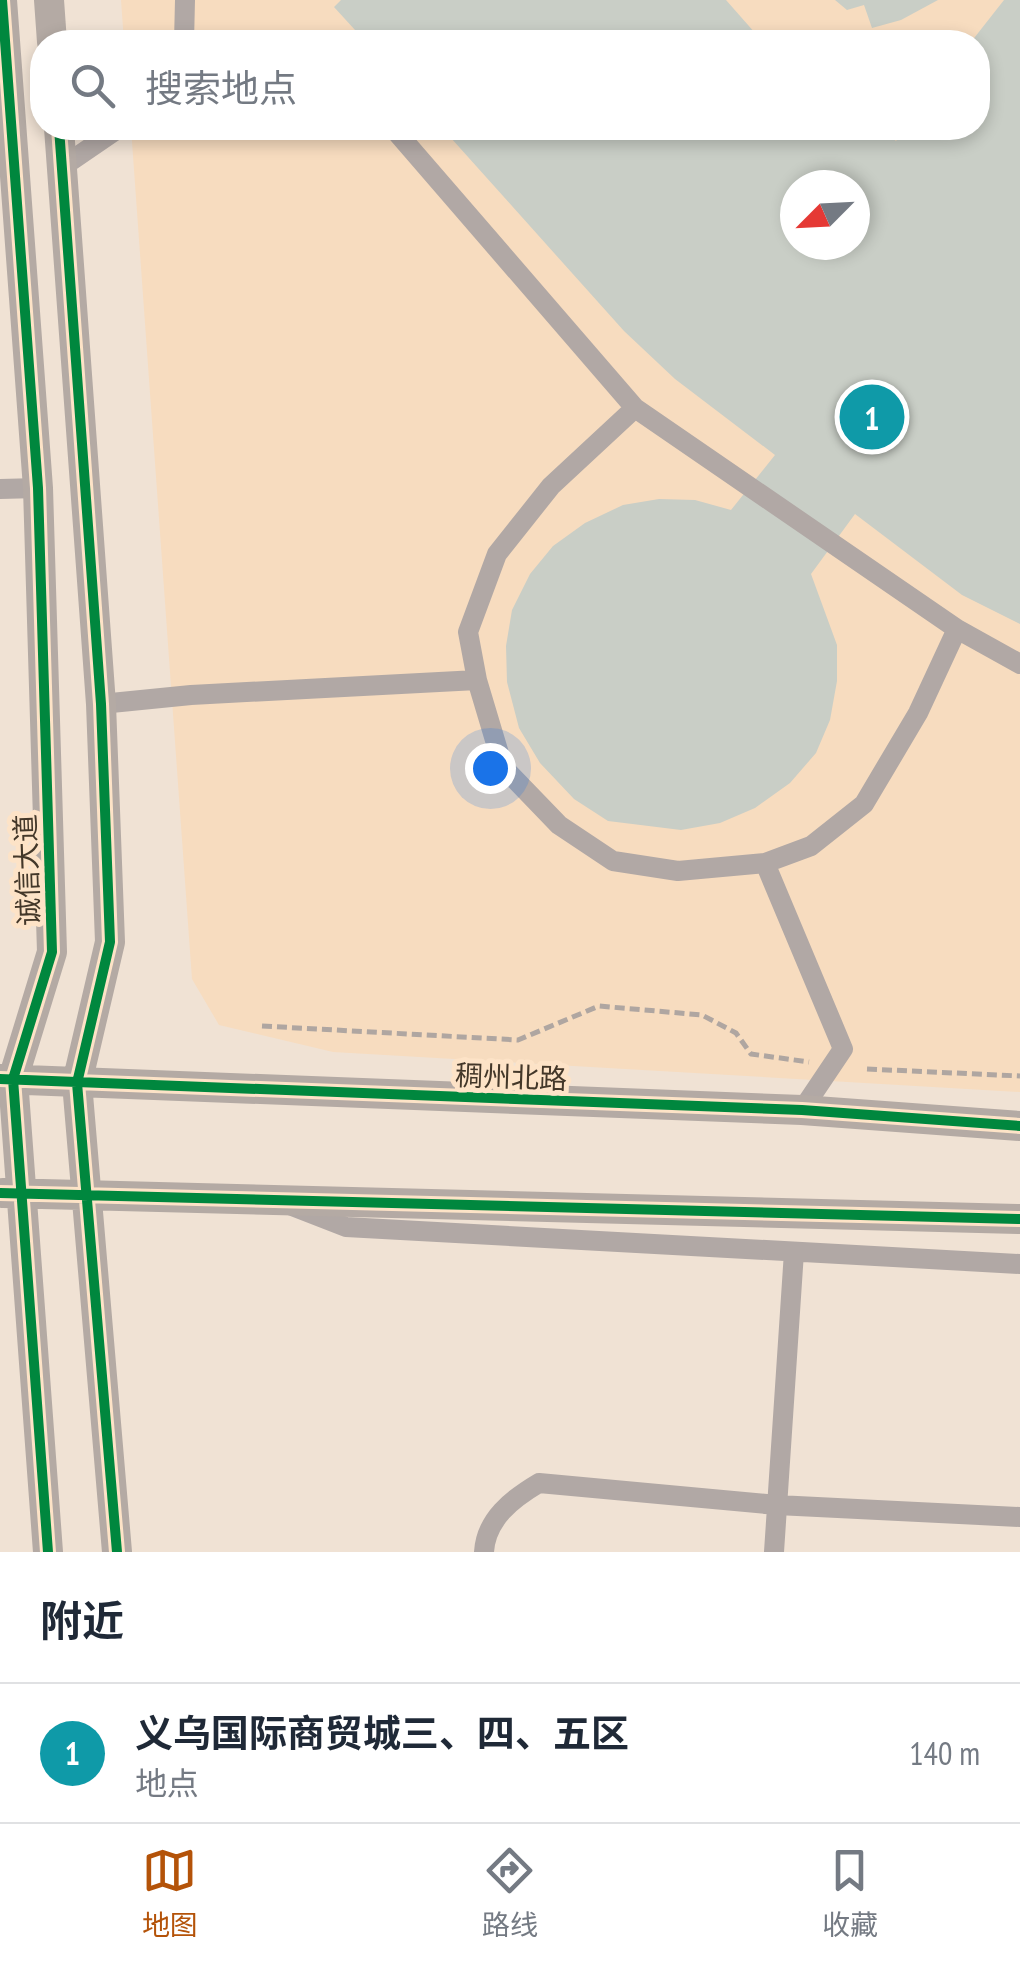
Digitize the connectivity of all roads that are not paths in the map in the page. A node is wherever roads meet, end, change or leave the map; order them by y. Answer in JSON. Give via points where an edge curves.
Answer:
{"nodes":[{"id":1,"x":2,"y":0,"type":"edge"},
{"id":2,"x":49,"y":0,"type":"edge"},
{"id":3,"x":185,"y":0,"type":"edge"},
{"id":4,"x":51,"y":30,"type":"edge"},
{"id":5,"x":184,"y":30,"type":"edge"},
{"id":6,"x":60,"y":140,"type":"edge"},
{"id":7,"x":102,"y":140,"type":"edge"},
{"id":8,"x":403,"y":140,"type":"edge"},
{"id":9,"x":62,"y":168,"type":"junction"},
{"id":10,"x":635,"y":408,"type":"junction"},
{"id":11,"x":38,"y":488,"type":"junction"},
{"id":12,"x":0,"y":489,"type":"edge"},
{"id":13,"x":957,"y":629,"type":"junction"},
{"id":14,"x":1020,"y":664,"type":"edge"},
{"id":15,"x":477,"y":680,"type":"junction"},
{"id":16,"x":101,"y":704,"type":"junction"},
{"id":17,"x":765,"y":863,"type":"junction"},
{"id":18,"x":6,"y":1079,"type":"edge"},
{"id":19,"x":76,"y":1083,"type":"junction"},
{"id":20,"x":802,"y":1110,"type":"junction"},
{"id":21,"x":1020,"y":1126,"type":"edge"},
{"id":22,"x":10,"y":1193,"type":"edge"},
{"id":23,"x":86,"y":1195,"type":"junction"},
{"id":24,"x":275,"y":1200,"type":"junction"},
{"id":25,"x":1020,"y":1220,"type":"edge"},
{"id":26,"x":794,"y":1252,"type":"junction"},
{"id":27,"x":1020,"y":1264,"type":"edge"},
{"id":28,"x":777,"y":1505,"type":"junction"},
{"id":29,"x":1020,"y":1517,"type":"edge"},
{"id":30,"x":48,"y":1552,"type":"edge"},
{"id":31,"x":117,"y":1552,"type":"edge"},
{"id":32,"x":484,"y":1552,"type":"edge"},
{"id":33,"x":774,"y":1552,"type":"edge"}],
"edges":[{"from":1,"to":11,"type":"main road","name":"诚信大道"},
{"from":2,"to":4,"type":"main road"},
{"from":3,"to":5,"type":"street"},
{"from":6,"to":9,"type":"main road"},
{"from":7,"to":9,"type":"street"},
{"from":8,"to":10,"type":"street"},
{"from":9,"to":16,"type":"main road"},
{"from":10,"to":13,"type":"street"},
{"from":10,"to":15,"type":"street","via":[[551,486],[497,554],[468,632]]},
{"from":11,"to":12,"type":"street"},
{"from":11,"to":18,"type":"main road","name":"诚信大道","via":[[52,952]]},
{"from":13,"to":14,"type":"street"},
{"from":13,"to":17,"type":"street","via":[[864,804],[811,846]]},
{"from":15,"to":16,"type":"street"},
{"from":15,"to":17,"type":"street","via":[[503,767],[558,825],[613,861],[678,871]]},
{"from":16,"to":19,"type":"main road","via":[[110,942]]},
{"from":17,"to":20,"type":"street","via":[[843,1049]]},
{"from":18,"to":19,"type":"main road","name":"稠州北路"},
{"from":18,"to":22,"type":"main road","name":"诚信大道"},
{"from":19,"to":20,"type":"main road","name":"稠州北路"},
{"from":19,"to":23,"type":"main road"},
{"from":20,"to":21,"type":"main road","name":"稠州北路"},
{"from":22,"to":23,"type":"main road"},
{"from":22,"to":30,"type":"main road","name":"诚信大道"},
{"from":23,"to":24,"type":"main road"},
{"from":23,"to":31,"type":"main road"},
{"from":24,"to":25,"type":"main road"},
{"from":24,"to":26,"type":"street","via":[[346,1227]]},
{"from":26,"to":27,"type":"street"},
{"from":26,"to":28,"type":"street"},
{"from":28,"to":29,"type":"street"},
{"from":28,"to":32,"type":"street","via":[[539,1483],[512,1499],[485,1535]]},
{"from":28,"to":33,"type":"street"}]}
